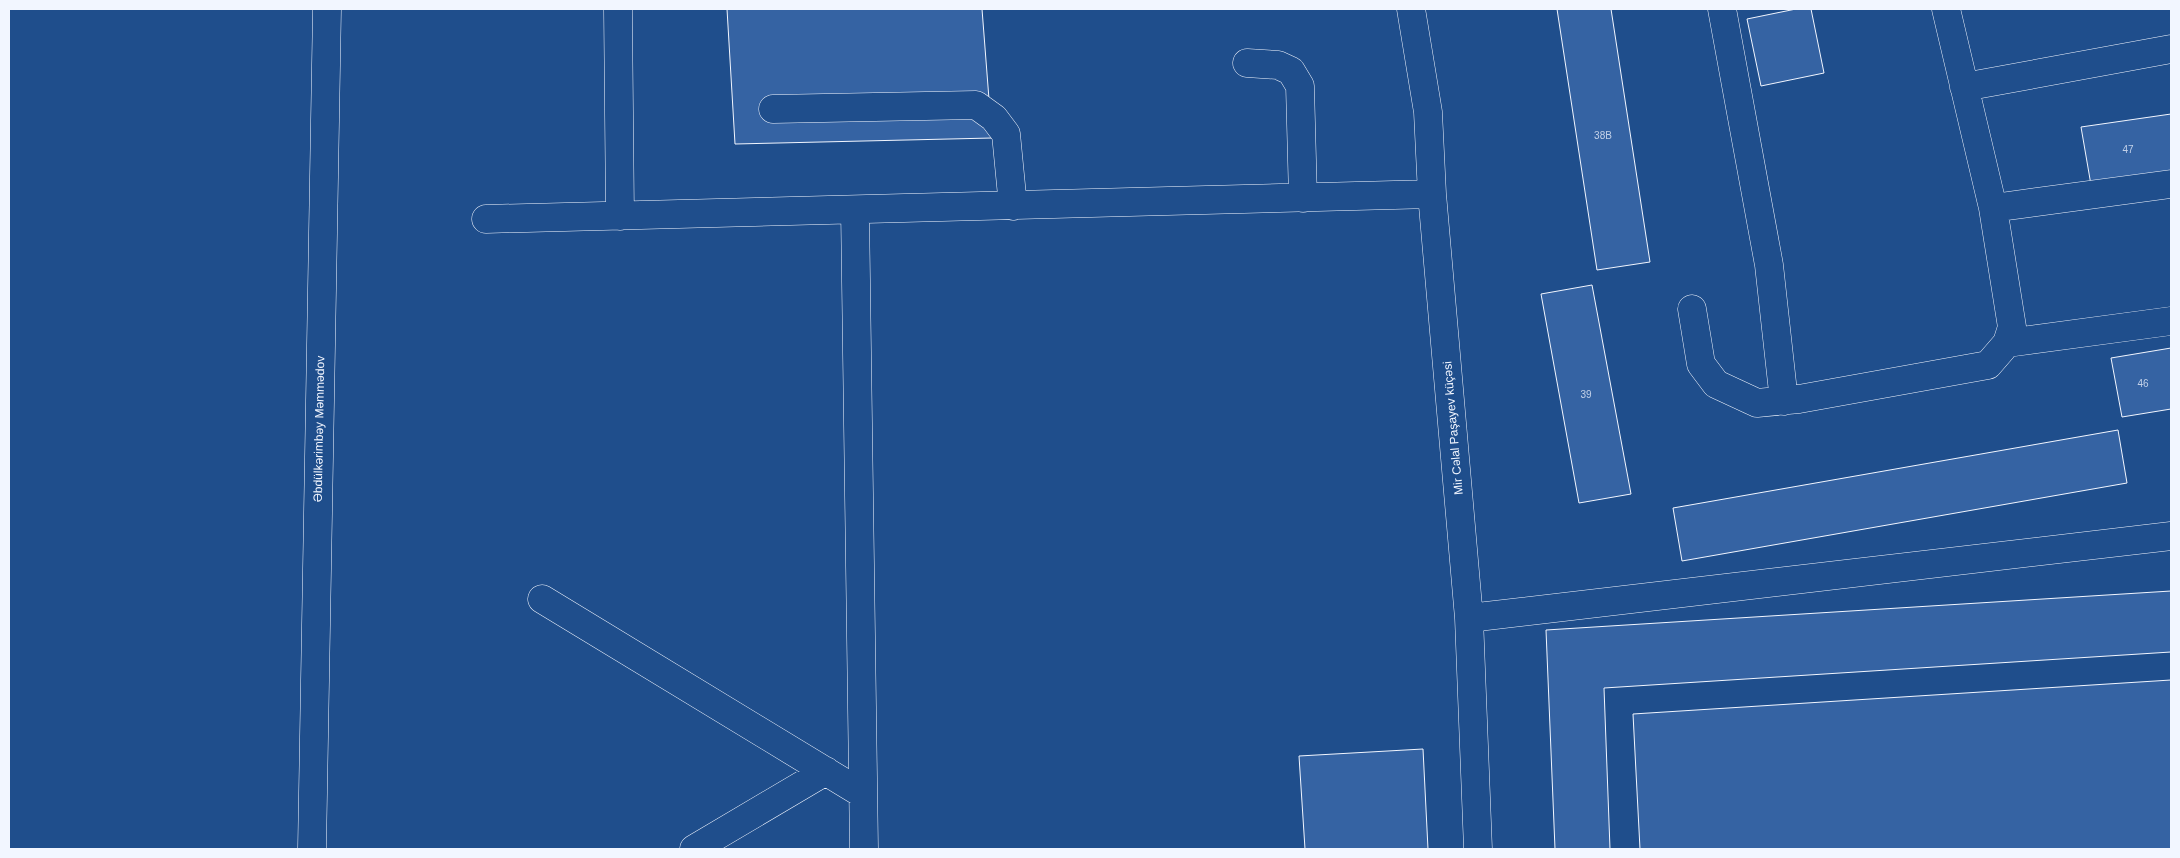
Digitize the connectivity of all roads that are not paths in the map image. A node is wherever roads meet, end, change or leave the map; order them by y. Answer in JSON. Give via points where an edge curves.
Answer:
{"nodes":[{"id":1,"x":327,"y":9,"type":"edge"},
{"id":2,"x":618,"y":9,"type":"edge"},
{"id":3,"x":1411,"y":9,"type":"edge"},
{"id":4,"x":1722,"y":9,"type":"edge"},
{"id":5,"x":1946,"y":9,"type":"edge"},
{"id":6,"x":2171,"y":49,"type":"edge"},
{"id":7,"x":1247,"y":62,"type":"dead end"},
{"id":8,"x":1964,"y":87,"type":"junction"},
{"id":9,"x":773,"y":109,"type":"dead end"},
{"id":10,"x":2171,"y":184,"type":"edge"},
{"id":11,"x":1432,"y":194,"type":"junction"},
{"id":12,"x":1303,"y":198,"type":"junction"},
{"id":13,"x":1013,"y":206,"type":"junction"},
{"id":14,"x":1993,"y":208,"type":"junction"},
{"id":15,"x":855,"y":210,"type":"junction"},
{"id":16,"x":620,"y":216,"type":"junction"},
{"id":17,"x":486,"y":219,"type":"dead end"},
{"id":18,"x":1692,"y":309,"type":"dead end"},
{"id":19,"x":2171,"y":321,"type":"edge"},
{"id":20,"x":2007,"y":343,"type":"junction"},
{"id":21,"x":1784,"y":401,"type":"junction"},
{"id":22,"x":2171,"y":536,"type":"edge"},
{"id":23,"x":542,"y":599,"type":"dead end"},
{"id":24,"x":1469,"y":618,"type":"junction"},
{"id":25,"x":826,"y":771,"type":"junction"},
{"id":26,"x":864,"y":794,"type":"junction"},
{"id":27,"x":312,"y":849,"type":"edge"},
{"id":28,"x":694,"y":849,"type":"edge"},
{"id":29,"x":864,"y":849,"type":"edge"},
{"id":30,"x":1478,"y":849,"type":"edge"}],
"edges":[{"from":1,"to":27,"type":"street","name":"Əbdülkərimbəy Məmmədov"},
{"from":2,"to":16,"type":"street"},
{"from":3,"to":11,"type":"street","name":"Mir Cəlal Paşayev küçəsi","via":[[1428,112]]},
{"from":4,"to":21,"type":"street","via":[[1769,265]]},
{"from":5,"to":8,"type":"street"},
{"from":6,"to":8,"type":"street"},
{"from":7,"to":12,"type":"street","via":[[1278,65],[1290,71],[1300,86]]},
{"from":8,"to":14,"type":"street"},
{"from":9,"to":13,"type":"street","via":[[976,105],[994,118],[1006,134]]},
{"from":10,"to":14,"type":"street"},
{"from":11,"to":12,"type":"street"},
{"from":11,"to":24,"type":"street","name":"Mir Cəlal Paşayev küçəsi"},
{"from":12,"to":13,"type":"street"},
{"from":13,"to":15,"type":"street"},
{"from":14,"to":20,"type":"street","via":[[2012,327]]},
{"from":15,"to":16,"type":"street"},
{"from":15,"to":26,"type":"street"},
{"from":16,"to":17,"type":"street"},
{"from":18,"to":21,"type":"street","via":[[1700,364],[1716,384],[1757,403]]},
{"from":19,"to":20,"type":"street"},
{"from":20,"to":21,"type":"street","via":[[1988,365]]},
{"from":22,"to":24,"type":"street"},
{"from":23,"to":25,"type":"street"},
{"from":24,"to":30,"type":"street","name":"Mir Cəlal Paşayev küçəsi"},
{"from":25,"to":26,"type":"street"},
{"from":25,"to":28,"type":"street"},
{"from":26,"to":29,"type":"street"}]}
